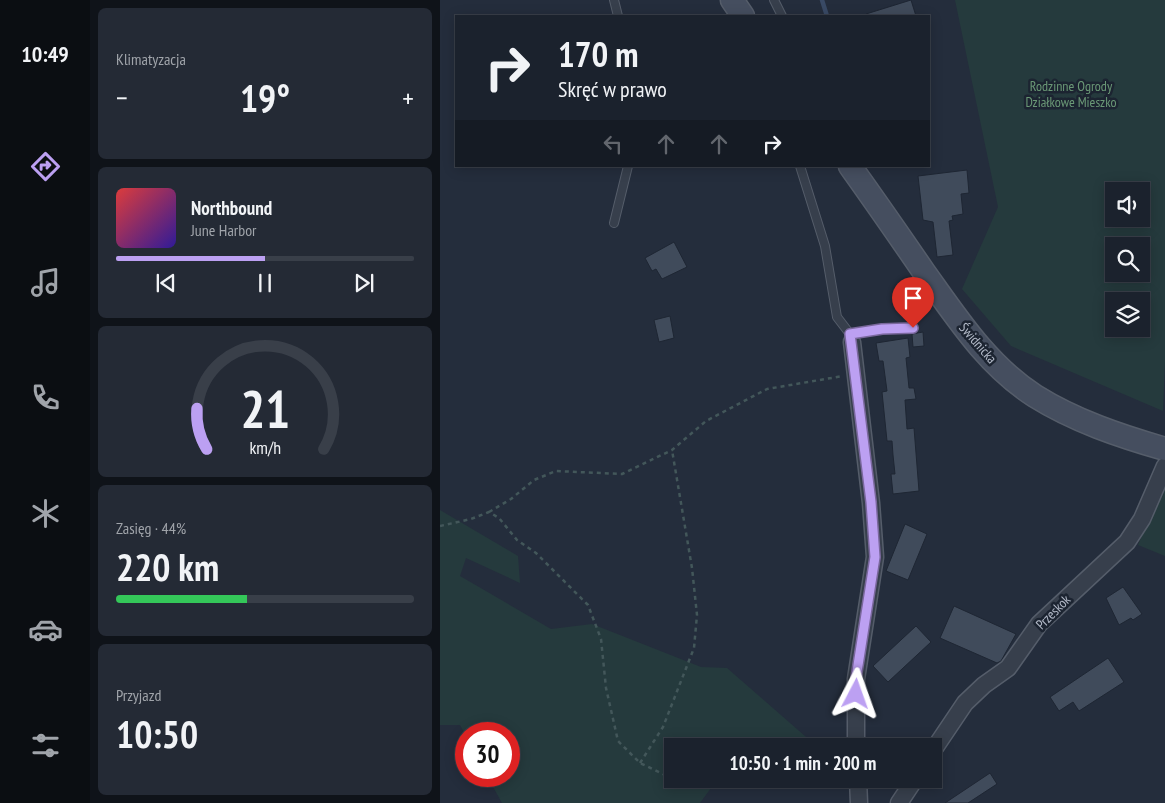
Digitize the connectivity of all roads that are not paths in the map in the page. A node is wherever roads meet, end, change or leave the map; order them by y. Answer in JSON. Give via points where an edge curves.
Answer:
{"nodes":[{"id":1,"x":614,"y":0,"type":"edge"},
{"id":2,"x":732,"y":0,"type":"edge"},
{"id":3,"x":774,"y":0,"type":"edge"},
{"id":4,"x":618,"y":15,"type":"edge"},
{"id":5,"x":743,"y":15,"type":"edge"},
{"id":6,"x":782,"y":15,"type":"edge"},
{"id":7,"x":628,"y":167,"type":"edge"},
{"id":8,"x":800,"y":167,"type":"edge"},
{"id":9,"x":851,"y":167,"type":"edge"},
{"id":10,"x":614,"y":223,"type":"dead end"},
{"id":11,"x":913,"y":328,"type":"dead end"},
{"id":12,"x":851,"y":338,"type":"junction"},
{"id":13,"x":1165,"y":448,"type":"edge"},
{"id":14,"x":1165,"y":466,"type":"edge"},
{"id":15,"x":856,"y":738,"type":"edge"},
{"id":16,"x":941,"y":738,"type":"edge"},
{"id":17,"x":858,"y":788,"type":"edge"},
{"id":18,"x":909,"y":788,"type":"edge"},
{"id":19,"x":859,"y":803,"type":"edge"},
{"id":20,"x":899,"y":803,"type":"edge"}],
"edges":[{"from":1,"to":4,"type":"lane"},
{"from":2,"to":5,"type":"main road"},
{"from":3,"to":6,"type":"lane"},
{"from":7,"to":10,"type":"lane"},
{"from":8,"to":12,"type":"lane","via":[[825,246],[836,317]]},
{"from":9,"to":13,"type":"main road","name":"Świdnicka","via":[[988,358],[1034,395],[1060,410],[1124,437]]},
{"from":11,"to":12,"type":"lane","via":[[882,329]]},
{"from":12,"to":15,"type":"street","via":[[875,557],[856,678]]},
{"from":14,"to":16,"type":"street","name":"Przeskok","via":[[1142,519],[1128,542],[1039,624],[1008,668],[965,703]]},
{"from":17,"to":19,"type":"street"},
{"from":18,"to":20,"type":"street"}]}
